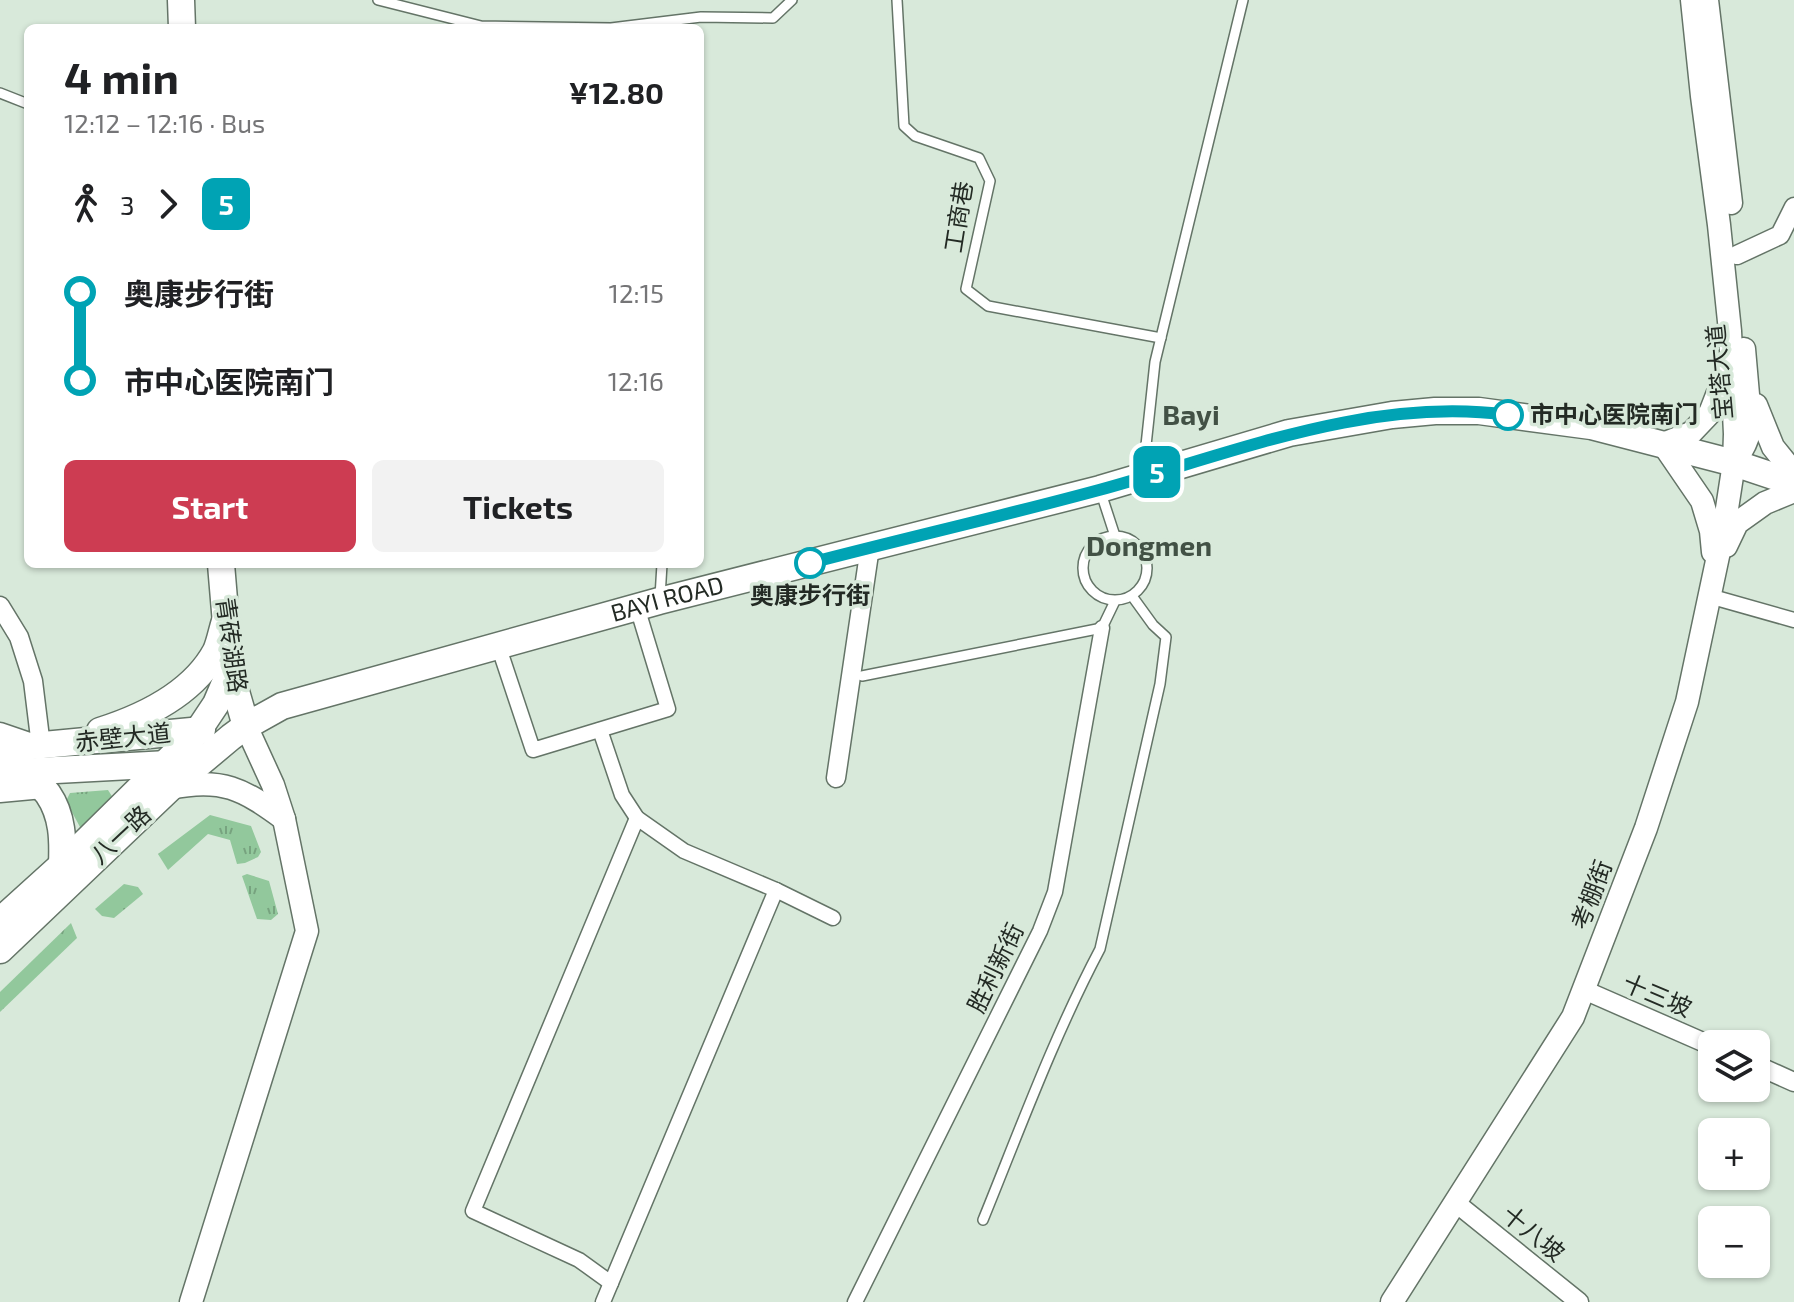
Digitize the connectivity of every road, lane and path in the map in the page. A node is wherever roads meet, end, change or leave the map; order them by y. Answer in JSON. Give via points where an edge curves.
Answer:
{"nodes":[{"id":1,"x":181,"y":0,"type":"edge"},
{"id":2,"x":792,"y":0,"type":"edge"},
{"id":3,"x":897,"y":0,"type":"edge"},
{"id":4,"x":1243,"y":0,"type":"edge"},
{"id":5,"x":1692,"y":0,"type":"edge"},
{"id":6,"x":1707,"y":0,"type":"edge"},
{"id":7,"x":382,"y":1,"type":"edge"},
{"id":8,"x":701,"y":17,"type":"junction"},
{"id":9,"x":182,"y":24,"type":"edge"},
{"id":10,"x":473,"y":24,"type":"edge"},
{"id":11,"x":644,"y":24,"type":"edge"},
{"id":12,"x":700,"y":24,"type":"edge"},
{"id":13,"x":0,"y":93,"type":"edge"},
{"id":14,"x":24,"y":102,"type":"edge"},
{"id":15,"x":1794,"y":207,"type":"edge"},
{"id":16,"x":1787,"y":237,"type":"edge"},
{"id":17,"x":1737,"y":255,"type":"junction"},
{"id":18,"x":1161,"y":338,"type":"junction"},
{"id":19,"x":1731,"y":358,"type":"junction"},
{"id":20,"x":1748,"y":385,"type":"junction"},
{"id":21,"x":1663,"y":444,"type":"junction"},
{"id":22,"x":1734,"y":463,"type":"junction"},
{"id":23,"x":1794,"y":473,"type":"edge"},
{"id":24,"x":1143,"y":476,"type":"junction"},
{"id":25,"x":1794,"y":483,"type":"edge"},
{"id":26,"x":1100,"y":489,"type":"junction"},
{"id":27,"x":1794,"y":491,"type":"edge"},
{"id":28,"x":1115,"y":536,"type":"junction"},
{"id":29,"x":870,"y":547,"type":"junction"},
{"id":30,"x":221,"y":568,"type":"edge"},
{"id":31,"x":661,"y":568,"type":"edge"},
{"id":32,"x":1715,"y":569,"type":"junction"},
{"id":33,"x":1132,"y":596,"type":"junction"},
{"id":34,"x":1709,"y":596,"type":"junction"},
{"id":35,"x":1115,"y":601,"type":"junction"},
{"id":36,"x":648,"y":604,"type":"junction"},
{"id":37,"x":0,"y":606,"type":"edge"},
{"id":38,"x":1794,"y":620,"type":"edge"},
{"id":39,"x":225,"y":621,"type":"junction"},
{"id":40,"x":1102,"y":628,"type":"junction"},
{"id":41,"x":498,"y":645,"type":"junction"},
{"id":42,"x":230,"y":671,"type":"junction"},
{"id":43,"x":862,"y":676,"type":"dead end"},
{"id":44,"x":246,"y":726,"type":"junction"},
{"id":45,"x":600,"y":730,"type":"junction"},
{"id":46,"x":198,"y":731,"type":"junction"},
{"id":47,"x":0,"y":732,"type":"edge"},
{"id":48,"x":48,"y":745,"type":"junction"},
{"id":49,"x":0,"y":749,"type":"edge"},
{"id":50,"x":166,"y":776,"type":"junction"},
{"id":51,"x":22,"y":778,"type":"edge"},
{"id":52,"x":836,"y":778,"type":"dead end"},
{"id":53,"x":0,"y":793,"type":"edge"},
{"id":54,"x":637,"y":818,"type":"junction"},
{"id":55,"x":284,"y":819,"type":"junction"},
{"id":56,"x":62,"y":865,"type":"junction"},
{"id":57,"x":776,"y":890,"type":"junction"},
{"id":58,"x":833,"y":918,"type":"dead end"},
{"id":59,"x":0,"y":921,"type":"edge"},
{"id":60,"x":0,"y":950,"type":"edge"},
{"id":61,"x":1584,"y":990,"type":"junction"},
{"id":62,"x":1698,"y":1040,"type":"edge"},
{"id":63,"x":1770,"y":1071,"type":"edge"},
{"id":64,"x":1794,"y":1082,"type":"edge"},
{"id":65,"x":1456,"y":1203,"type":"junction"},
{"id":66,"x":983,"y":1220,"type":"dead end"},
{"id":67,"x":611,"y":1283,"type":"junction"},
{"id":68,"x":191,"y":1302,"type":"edge"},
{"id":69,"x":603,"y":1302,"type":"edge"},
{"id":70,"x":855,"y":1302,"type":"edge"},
{"id":71,"x":1392,"y":1302,"type":"edge"},
{"id":72,"x":1579,"y":1302,"type":"edge"}],
"edges":[{"from":1,"to":9,"type":"main road"},
{"from":2,"to":8,"type":"lane","via":[[773,18]]},
{"from":3,"to":18,"type":"lane","name":"工商巷","via":[[904,126],[915,136],[979,158],[990,181],[966,289],[988,306]]},
{"from":4,"to":18,"type":"lane"},
{"from":5,"to":19,"type":"street","name":"宝塔大道"},
{"from":6,"to":17,"type":"street","name":"宝塔大道"},
{"from":7,"to":10,"type":"lane"},
{"from":8,"to":11,"type":"lane"},
{"from":8,"to":12,"type":"lane"},
{"from":13,"to":14,"type":"lane"},
{"from":15,"to":16,"type":"street"},
{"from":16,"to":17,"type":"street"},
{"from":17,"to":20,"type":"street","name":"宝塔大道"},
{"from":18,"to":24,"type":"lane"},
{"from":19,"to":21,"type":"street","via":[[1710,413],[1691,433]]},
{"from":19,"to":22,"type":"street","name":"宝塔大道"},
{"from":20,"to":22,"type":"street","name":"宝塔大道","via":[[1751,429]]},
{"from":20,"to":23,"type":"street","via":[[1773,447]]},
{"from":21,"to":22,"type":"main road","name":"BAYI ROAD"},
{"from":21,"to":24,"type":"main road","name":"BAYI ROAD","via":[[1591,426],[1479,411],[1435,411],[1289,433]]},
{"from":21,"to":32,"type":"street","via":[[1702,501]]},
{"from":22,"to":25,"type":"main road","name":"BAYI ROAD"},
{"from":22,"to":32,"type":"street","name":"考棚街"},
{"from":24,"to":26,"type":"main road","name":"BAYI ROAD"},
{"from":26,"to":28,"type":"lane"},
{"from":26,"to":29,"type":"main road","name":"BAYI ROAD"},
{"from":27,"to":32,"type":"street","via":[[1737,523]]},
{"from":28,"to":33,"type":"lane","via":[[1138,545],[1146,560],[1147,576]]},
{"from":28,"to":35,"type":"lane","via":[[1092,546],[1083,569],[1093,591]]},
{"from":29,"to":36,"type":"main road","name":"BAYI ROAD"},
{"from":29,"to":52,"type":"street"},
{"from":30,"to":39,"type":"main road","name":"青砖湖路"},
{"from":31,"to":36,"type":"lane"},
{"from":32,"to":34,"type":"street","name":"考棚街"},
{"from":33,"to":35,"type":"lane"},
{"from":33,"to":66,"type":"lane","via":[[1166,637],[1100,949]]},
{"from":34,"to":38,"type":"street"},
{"from":34,"to":61,"type":"street","name":"考棚街","via":[[1687,702]]},
{"from":35,"to":40,"type":"lane"},
{"from":36,"to":41,"type":"main road","name":"BAYI ROAD"},
{"from":36,"to":45,"type":"street","via":[[668,709]]},
{"from":37,"to":48,"type":"street","via":[[19,637]]},
{"from":39,"to":42,"type":"main road","name":"青砖湖路"},
{"from":39,"to":48,"type":"main road","via":[[216,650],[200,674],[171,699],[123,723]]},
{"from":40,"to":43,"type":"lane"},
{"from":40,"to":70,"type":"street","name":"胜利新街","via":[[1055,892]]},
{"from":41,"to":44,"type":"main road","name":"BAYI ROAD","via":[[282,706]]},
{"from":41,"to":45,"type":"street","via":[[533,750]]},
{"from":42,"to":44,"type":"main road","name":"青砖湖路"},
{"from":42,"to":46,"type":"main road","name":"八一路"},
{"from":44,"to":46,"type":"main road","name":"赤壁大道"},
{"from":44,"to":50,"type":"main road","name":"赤壁大道","via":[[201,762]]},
{"from":44,"to":55,"type":"street"},
{"from":45,"to":54,"type":"street","via":[[622,795]]},
{"from":46,"to":48,"type":"main road","name":"赤壁大道"},
{"from":46,"to":50,"type":"main road","name":"八一路"},
{"from":47,"to":48,"type":"street"},
{"from":48,"to":49,"type":"main road","name":"赤壁大道"},
{"from":50,"to":51,"type":"main road","name":"赤壁大道"},
{"from":50,"to":55,"type":"street","via":[[193,784],[214,783],[250,796]]},
{"from":50,"to":56,"type":"main road","name":"八一路"},
{"from":50,"to":60,"type":"main road","name":"八一路"},
{"from":51,"to":53,"type":"street"},
{"from":51,"to":56,"type":"main road","via":[[47,793],[57,812]]},
{"from":54,"to":57,"type":"street","via":[[684,851]]},
{"from":54,"to":67,"type":"street","via":[[473,1211],[579,1260]]},
{"from":55,"to":68,"type":"street","via":[[307,931]]},
{"from":56,"to":59,"type":"main road","name":"八一路"},
{"from":57,"to":58,"type":"street"},
{"from":57,"to":67,"type":"street"},
{"from":61,"to":62,"type":"street","name":"十三坡"},
{"from":61,"to":65,"type":"street","name":"考棚街","via":[[1573,1017]]},
{"from":63,"to":64,"type":"street"},
{"from":65,"to":71,"type":"street","name":"考棚街"},
{"from":65,"to":72,"type":"street","name":"十八坡"},
{"from":67,"to":69,"type":"street"}]}
